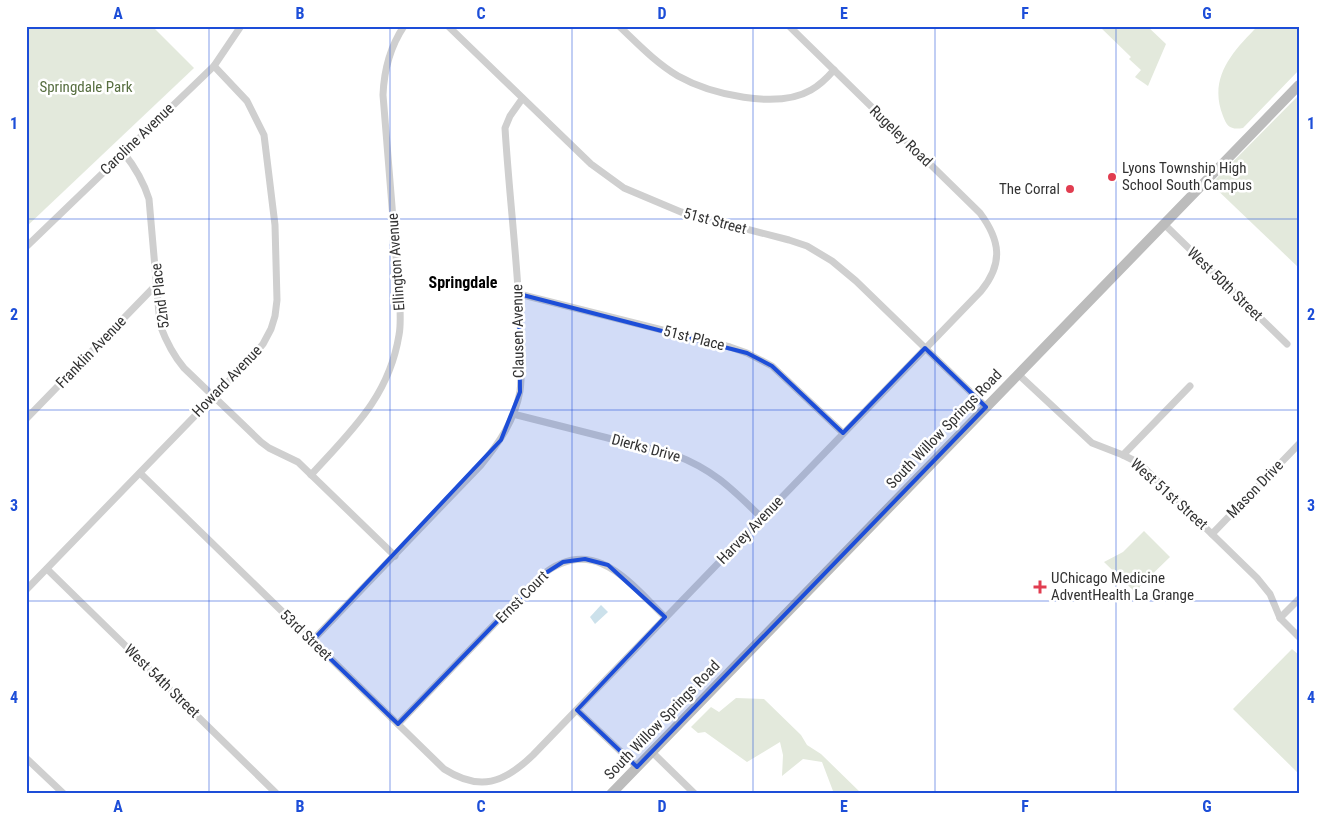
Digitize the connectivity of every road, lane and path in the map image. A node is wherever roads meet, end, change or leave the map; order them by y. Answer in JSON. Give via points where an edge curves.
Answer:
{"nodes":[{"id":1,"x":241,"y":26,"type":"edge"},
{"id":2,"x":404,"y":26,"type":"edge"},
{"id":3,"x":448,"y":26,"type":"edge"},
{"id":4,"x":619,"y":26,"type":"edge"},
{"id":5,"x":789,"y":26,"type":"edge"},
{"id":6,"x":214,"y":66,"type":"junction"},
{"id":7,"x":834,"y":70,"type":"junction"},
{"id":8,"x":1299,"y":85,"type":"edge"},
{"id":9,"x":522,"y":99,"type":"junction"},
{"id":10,"x":123,"y":152,"type":"junction"},
{"id":11,"x":1164,"y":224,"type":"junction"},
{"id":12,"x":26,"y":247,"type":"edge"},
{"id":13,"x":997,"y":254,"type":"joint"},
{"id":14,"x":157,"y":284,"type":"junction"},
{"id":15,"x":519,"y":294,"type":"junction"},
{"id":16,"x":1287,"y":344,"type":"dead end"},
{"id":17,"x":926,"y":348,"type":"junction"},
{"id":18,"x":1018,"y":374,"type":"junction"},
{"id":19,"x":1190,"y":386,"type":"dead end"},
{"id":20,"x":213,"y":396,"type":"junction"},
{"id":21,"x":986,"y":407,"type":"junction"},
{"id":22,"x":513,"y":414,"type":"junction"},
{"id":23,"x":26,"y":419,"type":"edge"},
{"id":24,"x":843,"y":433,"type":"junction"},
{"id":25,"x":1299,"y":444,"type":"edge"},
{"id":26,"x":1124,"y":455,"type":"junction"},
{"id":27,"x":140,"y":473,"type":"junction"},
{"id":28,"x":311,"y":475,"type":"junction"},
{"id":29,"x":762,"y":518,"type":"junction"},
{"id":30,"x":1212,"y":534,"type":"junction"},
{"id":31,"x":395,"y":556,"type":"junction"},
{"id":32,"x":47,"y":569,"type":"junction"},
{"id":33,"x":26,"y":590,"type":"edge"},
{"id":34,"x":1299,"y":599,"type":"edge"},
{"id":35,"x":665,"y":617,"type":"junction"},
{"id":36,"x":1280,"y":618,"type":"junction"},
{"id":37,"x":1299,"y":637,"type":"edge"},
{"id":38,"x":312,"y":642,"type":"junction"},
{"id":39,"x":577,"y":710,"type":"junction"},
{"id":40,"x":398,"y":724,"type":"junction"},
{"id":41,"x":652,"y":752,"type":"junction"},
{"id":42,"x":26,"y":758,"type":"edge"},
{"id":43,"x":636,"y":767,"type":"junction"},
{"id":44,"x":481,"y":782,"type":"joint"},
{"id":45,"x":64,"y":794,"type":"edge"},
{"id":46,"x":277,"y":794,"type":"edge"},
{"id":47,"x":611,"y":794,"type":"edge"},
{"id":48,"x":695,"y":794,"type":"edge"}],
"edges":[{"from":1,"to":6,"type":"street","name":"Caroline Avenue"},
{"from":2,"to":28,"type":"street","name":"Ellington Avenue","via":[[386,64],[383,95],[400,305],[395,357],[380,393],[365,415]]},
{"from":3,"to":9,"type":"street","name":"51st Street"},
{"from":4,"to":7,"type":"street","via":[[678,76],[737,97],[769,99],[797,96],[810,91]]},
{"from":5,"to":7,"type":"street","name":"Rugeley Road"},
{"from":6,"to":10,"type":"street","name":"Caroline Avenue"},
{"from":6,"to":20,"type":"street","name":"Howard Avenue","via":[[247,101],[264,135],[275,225],[277,300],[273,322],[263,344]]},
{"from":7,"to":13,"type":"street","name":"Rugeley Road","via":[[980,213],[993,233]]},
{"from":8,"to":11,"type":"street","name":"South Willow Springs Road"},
{"from":9,"to":15,"type":"street","name":"Clausen Avenue","via":[[505,128]]},
{"from":9,"to":17,"type":"street","name":"51st Street","via":[[591,164],[624,188],[681,212],[789,240],[820,253],[843,268]]},
{"from":10,"to":12,"type":"street","name":"Caroline Avenue"},
{"from":10,"to":14,"type":"street","name":"52nd Place","via":[[136,169],[149,198]]},
{"from":11,"to":16,"type":"street","name":"West 50th Street"},
{"from":11,"to":18,"type":"street","name":"South Willow Springs Road"},
{"from":13,"to":17,"type":"street","name":"Harvey Avenue","via":[[989,282]]},
{"from":14,"to":20,"type":"street","name":"52nd Place","via":[[160,325],[167,342],[184,368]]},
{"from":14,"to":23,"type":"street","name":"Franklin Avenue"},
{"from":15,"to":22,"type":"street","name":"Clausen Avenue","via":[[520,392]]},
{"from":15,"to":24,"type":"street","name":"51st Place","via":[[747,353],[778,372]]},
{"from":17,"to":21,"type":"street","name":"51st Street"},
{"from":17,"to":24,"type":"street","name":"Harvey Avenue"},
{"from":18,"to":21,"type":"street","name":"South Willow Springs Road"},
{"from":18,"to":26,"type":"street","name":"West 51st Street","via":[[1086,438]]},
{"from":19,"to":26,"type":"street"},
{"from":20,"to":27,"type":"street","name":"Howard Avenue"},
{"from":20,"to":28,"type":"street","name":"52nd Place","via":[[260,442],[298,462]]},
{"from":21,"to":41,"type":"street","name":"South Willow Springs Road"},
{"from":22,"to":29,"type":"street","name":"Dierks Drive","via":[[692,462],[719,478]]},
{"from":22,"to":31,"type":"street","name":"Clausen Avenue","via":[[501,440],[481,465]]},
{"from":24,"to":29,"type":"street","name":"Harvey Avenue"},
{"from":25,"to":30,"type":"street","name":"Mason Drive"},
{"from":26,"to":30,"type":"street","name":"West 51st Street","via":[[1139,463]]},
{"from":27,"to":32,"type":"street","name":"Howard Avenue"},
{"from":27,"to":38,"type":"street","name":"53rd Street"},
{"from":28,"to":31,"type":"street","name":"52nd Place"},
{"from":29,"to":35,"type":"street","name":"Harvey Avenue"},
{"from":30,"to":36,"type":"street","name":"West 51st Street","via":[[1265,586]]},
{"from":31,"to":38,"type":"street","name":"Clausen Avenue"},
{"from":32,"to":33,"type":"street","name":"Howard Avenue"},
{"from":32,"to":46,"type":"street","name":"West 54th Street"},
{"from":34,"to":36,"type":"street"},
{"from":35,"to":39,"type":"street","name":"Harvey Avenue"},
{"from":35,"to":40,"type":"street","name":"Ernst Court","via":[[608,565],[585,559],[563,562],[541,576]]},
{"from":36,"to":37,"type":"street","name":"West 51st Street"},
{"from":38,"to":40,"type":"street","name":"53rd Street"},
{"from":39,"to":43,"type":"street"},
{"from":39,"to":44,"type":"street","name":"Harvey Avenue","via":[[513,773],[498,780]]},
{"from":40,"to":44,"type":"street","name":"53rd Street","via":[[444,769],[462,779]]},
{"from":41,"to":43,"type":"street","name":"South Willow Springs Road"},
{"from":41,"to":48,"type":"street"},
{"from":42,"to":45,"type":"street"},
{"from":43,"to":47,"type":"street","name":"South Willow Springs Road"}]}
